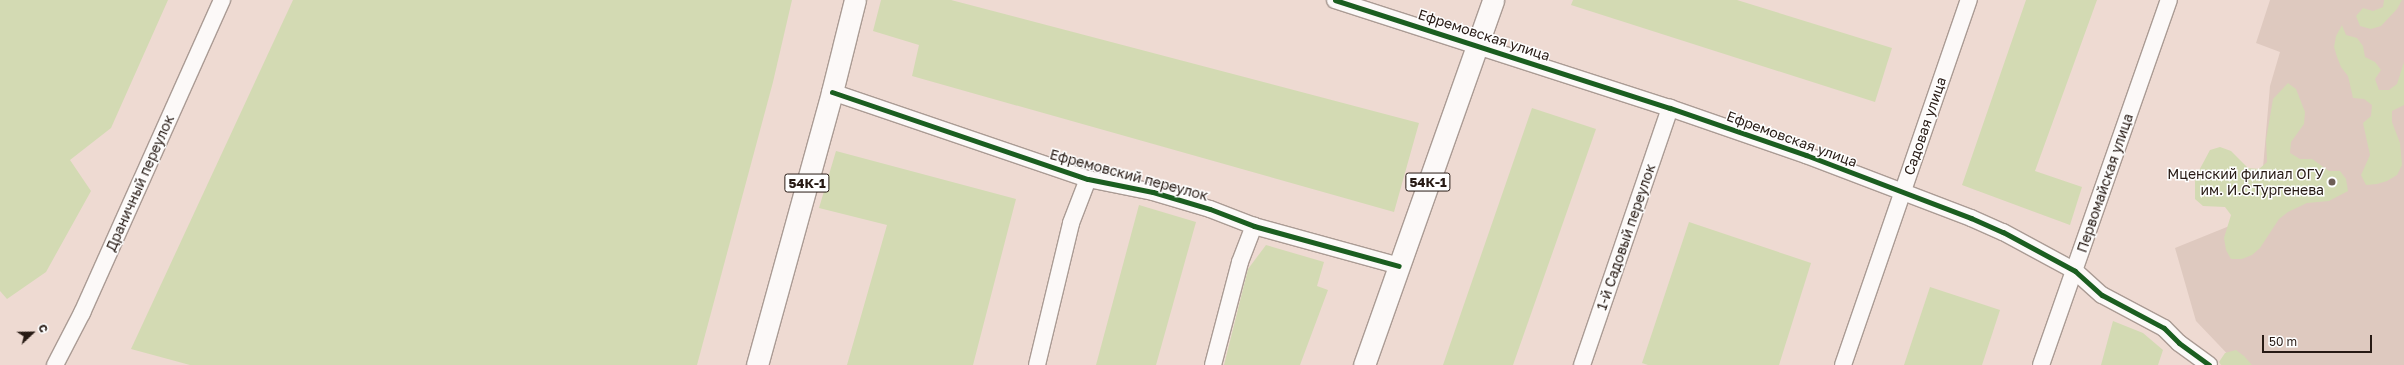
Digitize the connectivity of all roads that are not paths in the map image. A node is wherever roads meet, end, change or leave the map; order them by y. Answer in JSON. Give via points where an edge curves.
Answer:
{"nodes":[{"id":1,"x":222,"y":0,"type":"edge"},
{"id":2,"x":855,"y":0,"type":"edge"},
{"id":3,"x":1335,"y":0,"type":"edge"},
{"id":4,"x":1493,"y":0,"type":"edge"},
{"id":5,"x":1969,"y":0,"type":"edge"},
{"id":6,"x":2169,"y":0,"type":"edge"},
{"id":7,"x":1477,"y":44,"type":"junction"},
{"id":8,"x":832,"y":92,"type":"junction"},
{"id":9,"x":1670,"y":108,"type":"junction"},
{"id":10,"x":1088,"y":179,"type":"junction"},
{"id":11,"x":1901,"y":193,"type":"junction"},
{"id":12,"x":1254,"y":226,"type":"junction"},
{"id":13,"x":1399,"y":266,"type":"junction"},
{"id":14,"x":2074,"y":271,"type":"junction"},
{"id":15,"x":55,"y":365,"type":"edge"},
{"id":16,"x":757,"y":365,"type":"edge"},
{"id":17,"x":1036,"y":365,"type":"edge"},
{"id":18,"x":1213,"y":365,"type":"edge"},
{"id":19,"x":1364,"y":365,"type":"edge"},
{"id":20,"x":1582,"y":365,"type":"edge"},
{"id":21,"x":1843,"y":365,"type":"edge"},
{"id":22,"x":2041,"y":365,"type":"edge"},
{"id":23,"x":2209,"y":365,"type":"edge"}],
"edges":[{"from":1,"to":15,"type":"street","name":"Драничный переулок","via":[[82,313]]},
{"from":2,"to":8,"type":"main road","number":"54К-1"},
{"from":3,"to":7,"type":"street","name":"Ефремовская улица"},
{"from":4,"to":7,"type":"main road","number":"54К-1"},
{"from":5,"to":11,"type":"street","name":"Садовая улица"},
{"from":6,"to":14,"type":"street","name":"Первомайская улица"},
{"from":7,"to":9,"type":"street","name":"Ефремовская улица"},
{"from":7,"to":13,"type":"main road","number":"54К-1"},
{"from":8,"to":10,"type":"street","name":"Ефремовский переулок"},
{"from":8,"to":16,"type":"main road","number":"54К-1"},
{"from":9,"to":11,"type":"street","name":"Ефремовская улица","via":[[1806,155]]},
{"from":9,"to":20,"type":"street","name":"1-й Садовый переулок"},
{"from":10,"to":12,"type":"street","name":"Ефремовский переулок","via":[[1153,192]]},
{"from":10,"to":17,"type":"street","via":[[1071,223]]},
{"from":11,"to":14,"type":"street","name":"Ефремовская улица","via":[[1996,229]]},
{"from":11,"to":21,"type":"street","name":"Садовая улица"},
{"from":12,"to":13,"type":"street","name":"Ефремовский переулок"},
{"from":12,"to":18,"type":"street","via":[[1240,262]]},
{"from":13,"to":19,"type":"main road","number":"54К-1"},
{"from":14,"to":22,"type":"street","name":"Первомайская улица"},
{"from":14,"to":23,"type":"street","name":"Ефремовская улица","via":[[2102,295],[2164,328],[2178,343]]}]}
